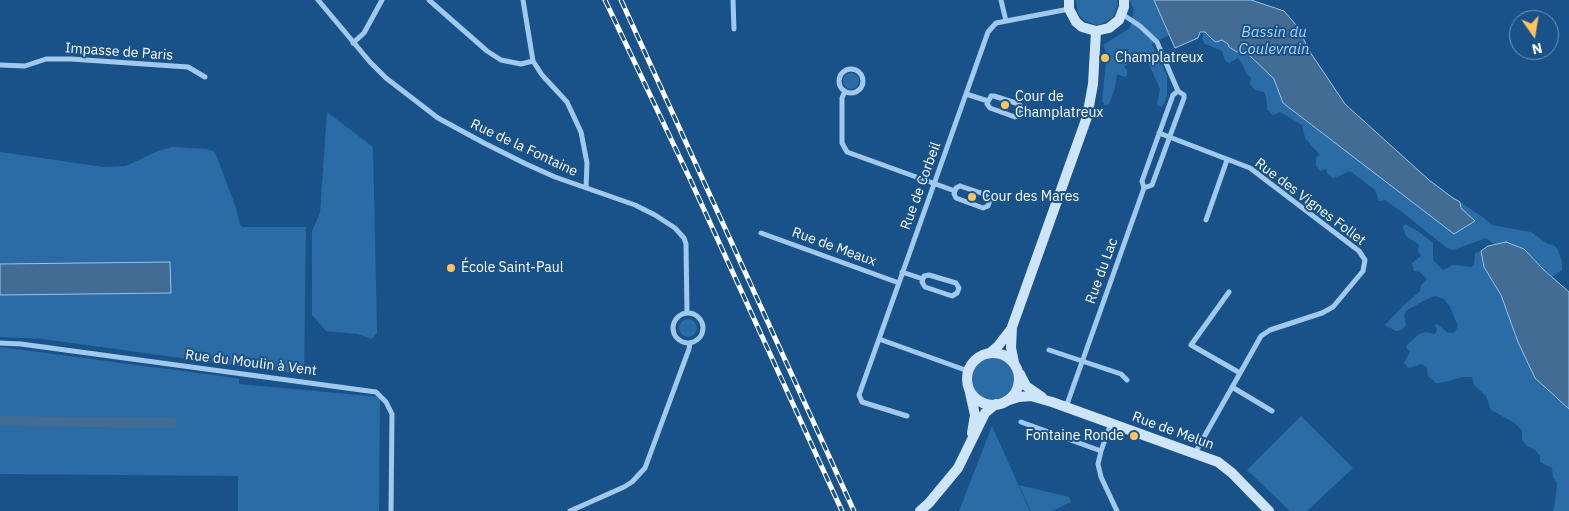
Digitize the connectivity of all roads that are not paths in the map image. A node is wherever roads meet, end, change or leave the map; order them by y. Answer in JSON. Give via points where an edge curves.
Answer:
{"nodes":[{"id":1,"x":318,"y":0,"type":"edge"},
{"id":2,"x":382,"y":0,"type":"edge"},
{"id":3,"x":429,"y":0,"type":"edge"},
{"id":4,"x":523,"y":0,"type":"edge"},
{"id":5,"x":733,"y":0,"type":"edge"},
{"id":6,"x":1001,"y":0,"type":"edge"},
{"id":7,"x":1124,"y":0,"type":"edge"},
{"id":8,"x":1069,"y":4,"type":"edge"},
{"id":9,"x":1122,"y":14,"type":"junction"},
{"id":10,"x":1006,"y":21,"type":"junction"},
{"id":11,"x":734,"y":29,"type":"dead end"},
{"id":12,"x":1096,"y":31,"type":"junction"},
{"id":13,"x":353,"y":43,"type":"junction"},
{"id":14,"x":533,"y":61,"type":"junction"},
{"id":15,"x":0,"y":65,"type":"edge"},
{"id":16,"x":205,"y":77,"type":"dead end"},
{"id":17,"x":844,"y":91,"type":"junction"},
{"id":18,"x":1178,"y":91,"type":"junction"},
{"id":19,"x":966,"y":94,"type":"junction"},
{"id":20,"x":988,"y":101,"type":"junction"},
{"id":21,"x":1159,"y":133,"type":"junction"},
{"id":22,"x":1169,"y":138,"type":"junction"},
{"id":23,"x":1227,"y":160,"type":"junction"},
{"id":24,"x":934,"y":183,"type":"junction"},
{"id":25,"x":586,"y":188,"type":"junction"},
{"id":26,"x":1144,"y":188,"type":"junction"},
{"id":27,"x":955,"y":191,"type":"junction"},
{"id":28,"x":1206,"y":220,"type":"dead end"},
{"id":29,"x":761,"y":233,"type":"dead end"},
{"id":30,"x":902,"y":272,"type":"junction"},
{"id":31,"x":923,"y":279,"type":"junction"},
{"id":32,"x":899,"y":282,"type":"junction"},
{"id":33,"x":1229,"y":292,"type":"dead end"},
{"id":34,"x":687,"y":313,"type":"junction"},
{"id":35,"x":1012,"y":327,"type":"junction"},
{"id":36,"x":879,"y":339,"type":"junction"},
{"id":37,"x":690,"y":342,"type":"junction"},
{"id":38,"x":0,"y":343,"type":"edge"},
{"id":39,"x":1048,"y":350,"type":"dead end"},
{"id":40,"x":990,"y":353,"type":"junction"},
{"id":41,"x":1082,"y":361,"type":"junction"},
{"id":42,"x":1015,"y":366,"type":"junction"},
{"id":43,"x":968,"y":371,"type":"junction"},
{"id":44,"x":1240,"y":373,"type":"junction"},
{"id":45,"x":1127,"y":380,"type":"dead end"},
{"id":46,"x":968,"y":386,"type":"junction"},
{"id":47,"x":1232,"y":387,"type":"junction"},
{"id":48,"x":1006,"y":401,"type":"junction"},
{"id":49,"x":1052,"y":402,"type":"junction"},
{"id":50,"x":996,"y":404,"type":"junction"},
{"id":51,"x":1066,"y":407,"type":"junction"},
{"id":52,"x":1272,"y":411,"type":"dead end"},
{"id":53,"x":907,"y":416,"type":"dead end"},
{"id":54,"x":1021,"y":422,"type":"dead end"},
{"id":55,"x":1111,"y":423,"type":"junction"},
{"id":56,"x":1101,"y":451,"type":"junction"},
{"id":57,"x":1195,"y":453,"type":"junction"},
{"id":58,"x":958,"y":468,"type":"junction"},
{"id":59,"x":391,"y":511,"type":"edge"},
{"id":60,"x":570,"y":511,"type":"edge"},
{"id":61,"x":920,"y":511,"type":"edge"},
{"id":62,"x":1117,"y":511,"type":"edge"},
{"id":63,"x":1269,"y":511,"type":"edge"}],
"edges":[{"from":1,"to":13,"type":"street","name":"Rue de la Fontaine"},
{"from":2,"to":13,"type":"street","via":[[364,33]]},
{"from":3,"to":14,"type":"street","via":[[501,60],[521,64]]},
{"from":4,"to":14,"type":"street"},
{"from":5,"to":11,"type":"street"},
{"from":6,"to":10,"type":"street"},
{"from":7,"to":9,"type":"street"},
{"from":8,"to":10,"type":"street","name":"Rue de Corbeil","via":[[1063,11]]},
{"from":8,"to":12,"type":"street","via":[[1072,16],[1082,27]]},
{"from":9,"to":12,"type":"street","via":[[1109,28]]},
{"from":9,"to":18,"type":"street","name":"Rue du Lac","via":[[1157,42]]},
{"from":10,"to":19,"type":"street","name":"Rue de Corbeil","via":[[996,23],[988,32]]},
{"from":12,"to":35,"type":"street","via":[[1093,84],[1087,117]]},
{"from":13,"to":25,"type":"street","name":"Rue de la Fontaine","via":[[386,78],[438,118],[526,164]]},
{"from":14,"to":25,"type":"street","via":[[567,102],[580,132],[587,163]]},
{"from":15,"to":16,"type":"street","name":"Impasse de Paris","via":[[25,66],[46,59],[71,58],[188,67]]},
{"from":17,"to":17,"type":"street","via":[[855,92],[861,88],[862,77],[858,71],[850,69],[843,73],[840,80]]},
{"from":17,"to":24,"type":"street","via":[[842,143],[847,152]]},
{"from":18,"to":21,"type":"street","name":"Rue du Lac","via":[[1173,95]]},
{"from":18,"to":22,"type":"street","name":"Rue du Lac","via":[[1184,98]]},
{"from":19,"to":20,"type":"street"},
{"from":19,"to":24,"type":"street","name":"Rue de Corbeil"},
{"from":20,"to":20,"type":"street","via":[[990,108],[1020,116],[1019,104],[994,96]]},
{"from":21,"to":22,"type":"street","name":"Rue des Vignes Follet"},
{"from":21,"to":26,"type":"street","name":"Rue du Lac","via":[[1142,181]]},
{"from":22,"to":23,"type":"street","name":"Rue des Vignes Follet"},
{"from":22,"to":26,"type":"street","name":"Rue du Lac","via":[[1152,185]]},
{"from":23,"to":28,"type":"street"},
{"from":23,"to":44,"type":"street","name":"Rue des Vignes Follet","via":[[1250,168],[1359,251],[1365,260],[1363,271],[1333,307],[1261,336]]},
{"from":24,"to":27,"type":"street"},
{"from":24,"to":30,"type":"street","name":"Rue de Corbeil"},
{"from":25,"to":34,"type":"street","name":"Rue de la Fontaine","via":[[654,214],[680,233],[686,244]]},
{"from":26,"to":41,"type":"street","name":"Rue du Lac"},
{"from":27,"to":27,"type":"street","via":[[956,198],[983,208],[988,206],[990,200],[987,195],[962,186]]},
{"from":29,"to":32,"type":"street","name":"Rue de Meaux"},
{"from":30,"to":31,"type":"street"},
{"from":30,"to":32,"type":"street","name":"Rue de Corbeil"},
{"from":31,"to":31,"type":"street","via":[[924,287],[952,296],[957,294],[959,288],[956,283],[927,275]]},
{"from":32,"to":36,"type":"street","name":"Rue de Corbeil"},
{"from":33,"to":44,"type":"street","via":[[1191,345]]},
{"from":34,"to":37,"type":"street","via":[[699,318],[703,326],[701,335]]},
{"from":34,"to":37,"type":"street","via":[[677,317],[673,330],[677,339]]},
{"from":35,"to":40,"type":"street"},
{"from":35,"to":42,"type":"street","via":[[1011,348]]},
{"from":36,"to":43,"type":"street"},
{"from":36,"to":53,"type":"street","name":"Rue de Corbeil","via":[[859,395],[862,402]]},
{"from":37,"to":60,"type":"street","via":[[645,468],[624,487]]},
{"from":38,"to":59,"type":"street","name":"Rue du Moulin à Vent","via":[[376,392],[392,414]]},
{"from":39,"to":41,"type":"street"},
{"from":40,"to":42,"type":"street","via":[[1003,355]]},
{"from":40,"to":43,"type":"street","via":[[976,359]]},
{"from":41,"to":45,"type":"street","via":[[1122,374]]},
{"from":41,"to":51,"type":"street","name":"Rue du Lac"},
{"from":42,"to":48,"type":"street","via":[[1018,384]]},
{"from":42,"to":49,"type":"street","name":"Rue de Melun","via":[[1026,386]]},
{"from":43,"to":46,"type":"street"},
{"from":44,"to":47,"type":"street","name":"Rue des Vignes Follet"},
{"from":46,"to":50,"type":"street","via":[[982,402]]},
{"from":46,"to":58,"type":"street","via":[[975,415]]},
{"from":47,"to":52,"type":"street"},
{"from":47,"to":57,"type":"street","name":"Rue des Vignes Follet"},
{"from":48,"to":49,"type":"street","name":"Rue de Melun","via":[[1030,396]]},
{"from":48,"to":50,"type":"street"},
{"from":49,"to":51,"type":"street","name":"Rue de Melun"},
{"from":50,"to":58,"type":"street","via":[[986,414]]},
{"from":51,"to":55,"type":"street","name":"Rue de Melun"},
{"from":54,"to":56,"type":"street"},
{"from":55,"to":56,"type":"street"},
{"from":55,"to":57,"type":"street","name":"Rue de Melun"},
{"from":56,"to":62,"type":"street","via":[[1098,464],[1101,477]]},
{"from":57,"to":63,"type":"street","name":"Rue de Melun","via":[[1218,462]]},
{"from":58,"to":61,"type":"street"}]}
